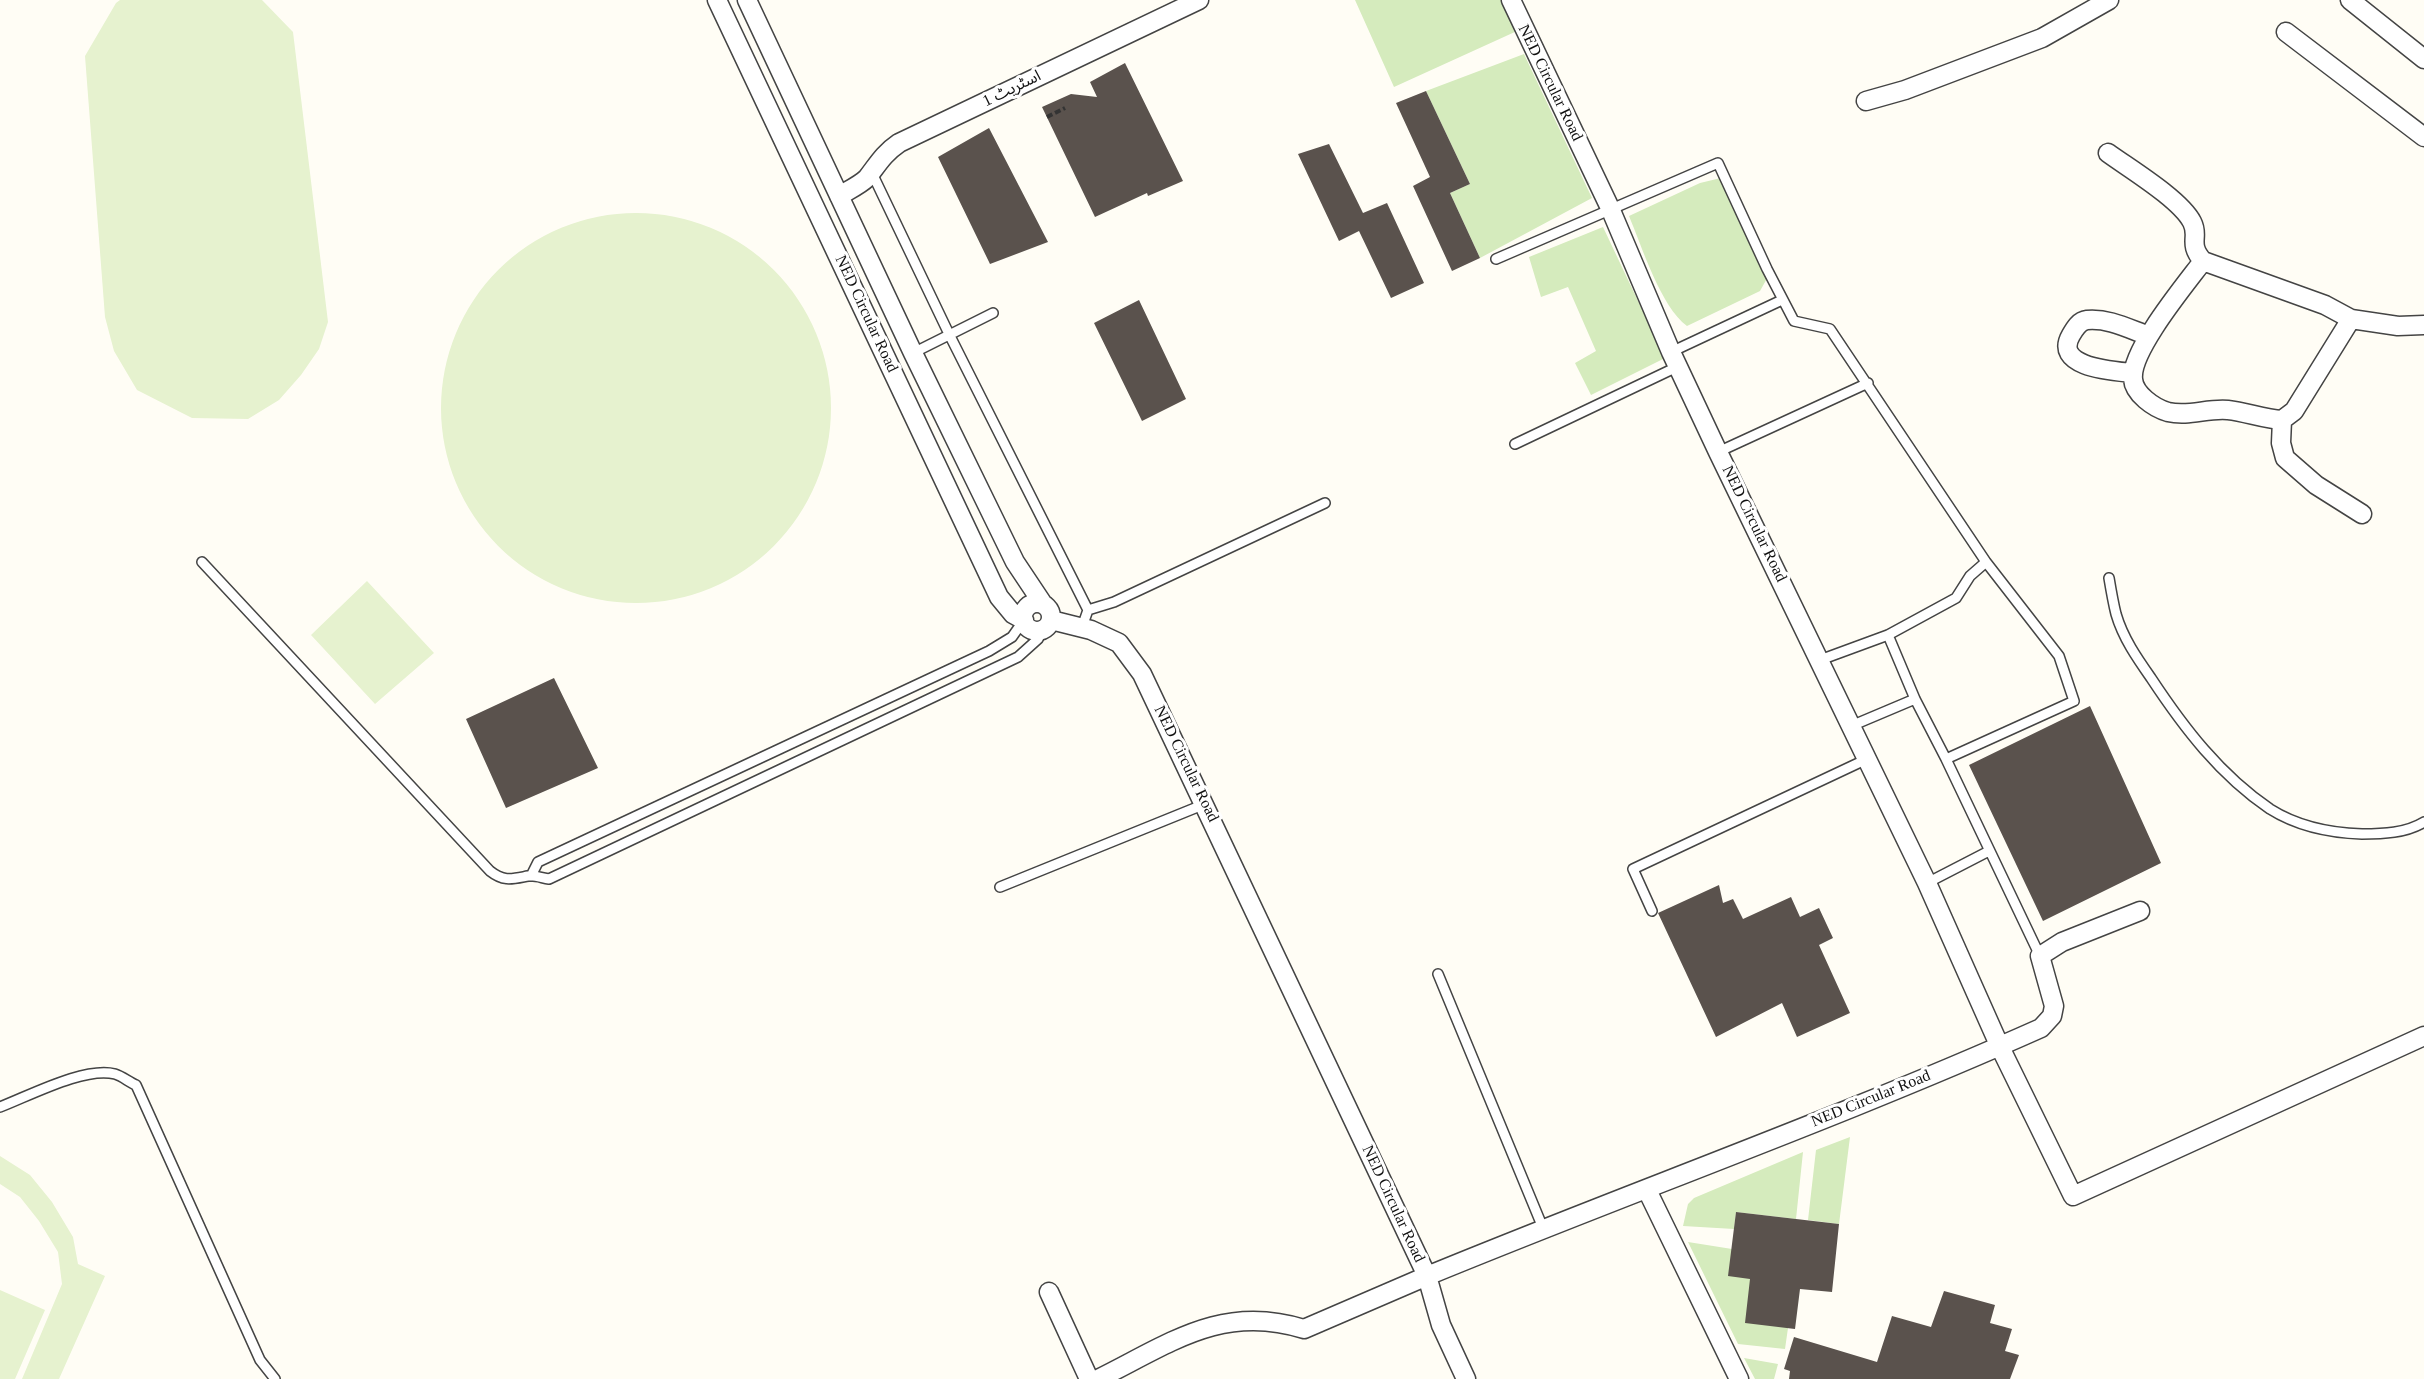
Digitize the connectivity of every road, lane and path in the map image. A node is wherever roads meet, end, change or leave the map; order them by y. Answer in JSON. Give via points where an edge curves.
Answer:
{"nodes":[{"id":1,"x":717,"y":0,"type":"edge"},
{"id":2,"x":747,"y":0,"type":"edge"},
{"id":3,"x":1199,"y":0,"type":"edge"},
{"id":4,"x":1511,"y":0,"type":"edge"},
{"id":5,"x":2109,"y":0,"type":"edge"},
{"id":6,"x":2350,"y":0,"type":"edge"},
{"id":7,"x":2286,"y":32,"type":"dead end"},
{"id":8,"x":2424,"y":59,"type":"edge"},
{"id":9,"x":1866,"y":101,"type":"dead end"},
{"id":10,"x":1065,"y":108,"type":"dead end"},
{"id":11,"x":1047,"y":117,"type":"dead end"},
{"id":12,"x":2424,"y":137,"type":"edge"},
{"id":13,"x":2108,"y":153,"type":"dead end"},
{"id":14,"x":871,"y":171,"type":"junction"},
{"id":15,"x":839,"y":196,"type":"junction"},
{"id":16,"x":1610,"y":208,"type":"junction"},
{"id":17,"x":1496,"y":259,"type":"dead end"},
{"id":18,"x":2203,"y":261,"type":"junction"},
{"id":19,"x":1782,"y":300,"type":"junction"},
{"id":20,"x":993,"y":313,"type":"dead end"},
{"id":21,"x":2351,"y":319,"type":"junction"},
{"id":22,"x":2424,"y":324,"type":"edge"},
{"id":23,"x":950,"y":334,"type":"junction"},
{"id":24,"x":2149,"y":336,"type":"junction"},
{"id":25,"x":913,"y":353,"type":"junction"},
{"id":26,"x":1675,"y":359,"type":"junction"},
{"id":27,"x":2133,"y":373,"type":"junction"},
{"id":28,"x":1868,"y":383,"type":"junction"},
{"id":29,"x":2282,"y":420,"type":"junction"},
{"id":30,"x":1515,"y":444,"type":"dead end"},
{"id":31,"x":1718,"y":452,"type":"junction"},
{"id":32,"x":1325,"y":503,"type":"dead end"},
{"id":33,"x":2362,"y":514,"type":"dead end"},
{"id":34,"x":202,"y":562,"type":"dead end"},
{"id":35,"x":1986,"y":562,"type":"junction"},
{"id":36,"x":2109,"y":578,"type":"dead end"},
{"id":37,"x":1046,"y":618,"type":"junction"},
{"id":38,"x":1085,"y":619,"type":"junction"},
{"id":39,"x":1024,"y":620,"type":"junction"},
{"id":40,"x":1888,"y":635,"type":"junction"},
{"id":41,"x":1820,"y":660,"type":"junction"},
{"id":42,"x":1915,"y":699,"type":"junction"},
{"id":43,"x":1851,"y":726,"type":"junction"},
{"id":44,"x":1867,"y":759,"type":"junction"},
{"id":45,"x":1946,"y":759,"type":"junction"},
{"id":46,"x":1205,"y":804,"type":"junction"},
{"id":47,"x":2424,"y":822,"type":"edge"},
{"id":48,"x":1989,"y":851,"type":"junction"},
{"id":49,"x":531,"y":876,"type":"junction"},
{"id":50,"x":1927,"y":883,"type":"junction"},
{"id":51,"x":1000,"y":887,"type":"dead end"},
{"id":52,"x":1652,"y":910,"type":"dead end"},
{"id":53,"x":2140,"y":911,"type":"dead end"},
{"id":54,"x":2040,"y":956,"type":"junction"},
{"id":55,"x":1438,"y":974,"type":"dead end"},
{"id":56,"x":2424,"y":1036,"type":"edge"},
{"id":57,"x":2000,"y":1047,"type":"junction"},
{"id":58,"x":0,"y":1107,"type":"edge"},
{"id":59,"x":1647,"y":1190,"type":"junction"},
{"id":60,"x":1543,"y":1228,"type":"junction"},
{"id":61,"x":1427,"y":1276,"type":"junction"},
{"id":62,"x":1049,"y":1292,"type":"dead end"},
{"id":63,"x":275,"y":1379,"type":"edge"},
{"id":64,"x":1089,"y":1379,"type":"edge"},
{"id":65,"x":1098,"y":1379,"type":"edge"},
{"id":66,"x":1466,"y":1379,"type":"edge"},
{"id":67,"x":1739,"y":1379,"type":"edge"}],
"edges":[{"from":1,"to":39,"type":"street","name":"NED Circular Road","via":[[999,597],[1013,614]]},
{"from":2,"to":15,"type":"street","name":"NED Circular Road"},
{"from":3,"to":14,"type":"street","name":"اسٹریٹ 1","via":[[899,143]]},
{"from":4,"to":16,"type":"street","name":"NED Circular Road"},
{"from":5,"to":9,"type":"street","via":[[2042,38]]},
{"from":6,"to":8,"type":"street"},
{"from":7,"to":12,"type":"street"},
{"from":10,"to":11,"type":"path"},
{"from":13,"to":18,"type":"street","via":[[2184,211],[2193,224],[2194,251]]},
{"from":14,"to":15,"type":"street","name":"اسٹریٹ 1","via":[[866,179]]},
{"from":14,"to":23,"type":"lane"},
{"from":15,"to":25,"type":"street","name":"NED Circular Road"},
{"from":16,"to":17,"type":"lane"},
{"from":16,"to":19,"type":"lane","via":[[1718,163]]},
{"from":16,"to":26,"type":"street","name":"NED Circular Road"},
{"from":18,"to":21,"type":"street","via":[[2325,305]]},
{"from":18,"to":24,"type":"street"},
{"from":19,"to":26,"type":"lane"},
{"from":19,"to":28,"type":"lane","via":[[1794,321],[1830,330]]},
{"from":20,"to":23,"type":"lane"},
{"from":21,"to":22,"type":"street","via":[[2398,326]]},
{"from":21,"to":29,"type":"street","via":[[2294,411]]},
{"from":23,"to":25,"type":"lane"},
{"from":23,"to":38,"type":"lane"},
{"from":24,"to":27,"type":"street"},
{"from":24,"to":27,"type":"street","via":[[2111,321],[2084,320],[2069,338],[2068,347],[2077,361]]},
{"from":25,"to":37,"type":"street","name":"NED Circular Road"},
{"from":26,"to":30,"type":"lane"},
{"from":26,"to":31,"type":"street","name":"NED Circular Road"},
{"from":27,"to":29,"type":"street","via":[[2141,395],[2167,412],[2188,415],[2226,410]]},
{"from":28,"to":31,"type":"lane"},
{"from":28,"to":35,"type":"lane"},
{"from":29,"to":33,"type":"street","via":[[2285,458],[2316,485]]},
{"from":31,"to":41,"type":"street","name":"NED Circular Road"},
{"from":32,"to":38,"type":"lane"},
{"from":34,"to":49,"type":"lane","via":[[490,872],[510,880]]},
{"from":35,"to":40,"type":"lane","via":[[1970,576],[1956,598]]},
{"from":35,"to":45,"type":"lane","via":[[2059,656],[2074,701]]},
{"from":36,"to":47,"type":"lane","via":[[2116,615],[2129,645],[2164,698],[2204,752],[2272,810],[2306,825],[2345,834],[2386,834]]},
{"from":37,"to":38,"type":"street","name":"NED Circular Road"},
{"from":37,"to":39,"type":"street","name":"NED Circular Road","via":[[1031,630]]},
{"from":37,"to":39,"type":"street","via":[[1031,604],[1023,614]]},
{"from":37,"to":49,"type":"lane","via":[[1038,639],[1003,664],[549,879]]},
{"from":38,"to":46,"type":"street","name":"NED Circular Road","via":[[1119,643],[1131,657]]},
{"from":39,"to":49,"type":"lane","via":[[1012,637],[989,651],[538,862]]},
{"from":40,"to":41,"type":"lane"},
{"from":40,"to":42,"type":"lane"},
{"from":41,"to":43,"type":"street","name":"NED Circular Road"},
{"from":42,"to":43,"type":"lane"},
{"from":42,"to":45,"type":"lane"},
{"from":43,"to":44,"type":"street","name":"NED Circular Road"},
{"from":44,"to":50,"type":"street","name":"NED Circular Road"},
{"from":44,"to":52,"type":"lane","via":[[1633,869]]},
{"from":45,"to":48,"type":"lane"},
{"from":46,"to":51,"type":"lane"},
{"from":46,"to":61,"type":"street","name":"NED Circular Road"},
{"from":48,"to":50,"type":"lane"},
{"from":48,"to":54,"type":"lane"},
{"from":50,"to":57,"type":"street","name":"NED Circular Road"},
{"from":53,"to":54,"type":"street","via":[[2062,942]]},
{"from":54,"to":57,"type":"street","name":"NED Circular Road","via":[[2055,1006],[2052,1016],[2041,1029]]},
{"from":55,"to":60,"type":"lane"},
{"from":56,"to":57,"type":"street","via":[[2073,1196]]},
{"from":57,"to":59,"type":"street","name":"NED Circular Road"},
{"from":58,"to":63,"type":"lane","via":[[93,1074],[115,1074],[136,1085],[260,1360]]},
{"from":59,"to":60,"type":"street","name":"NED Circular Road"},
{"from":59,"to":67,"type":"street"},
{"from":60,"to":61,"type":"street","name":"NED Circular Road"},
{"from":61,"to":65,"type":"street","via":[[1304,1329],[1258,1319],[1228,1321],[1192,1332]]},
{"from":61,"to":66,"type":"street","via":[[1441,1325]]},
{"from":62,"to":64,"type":"street"}]}
